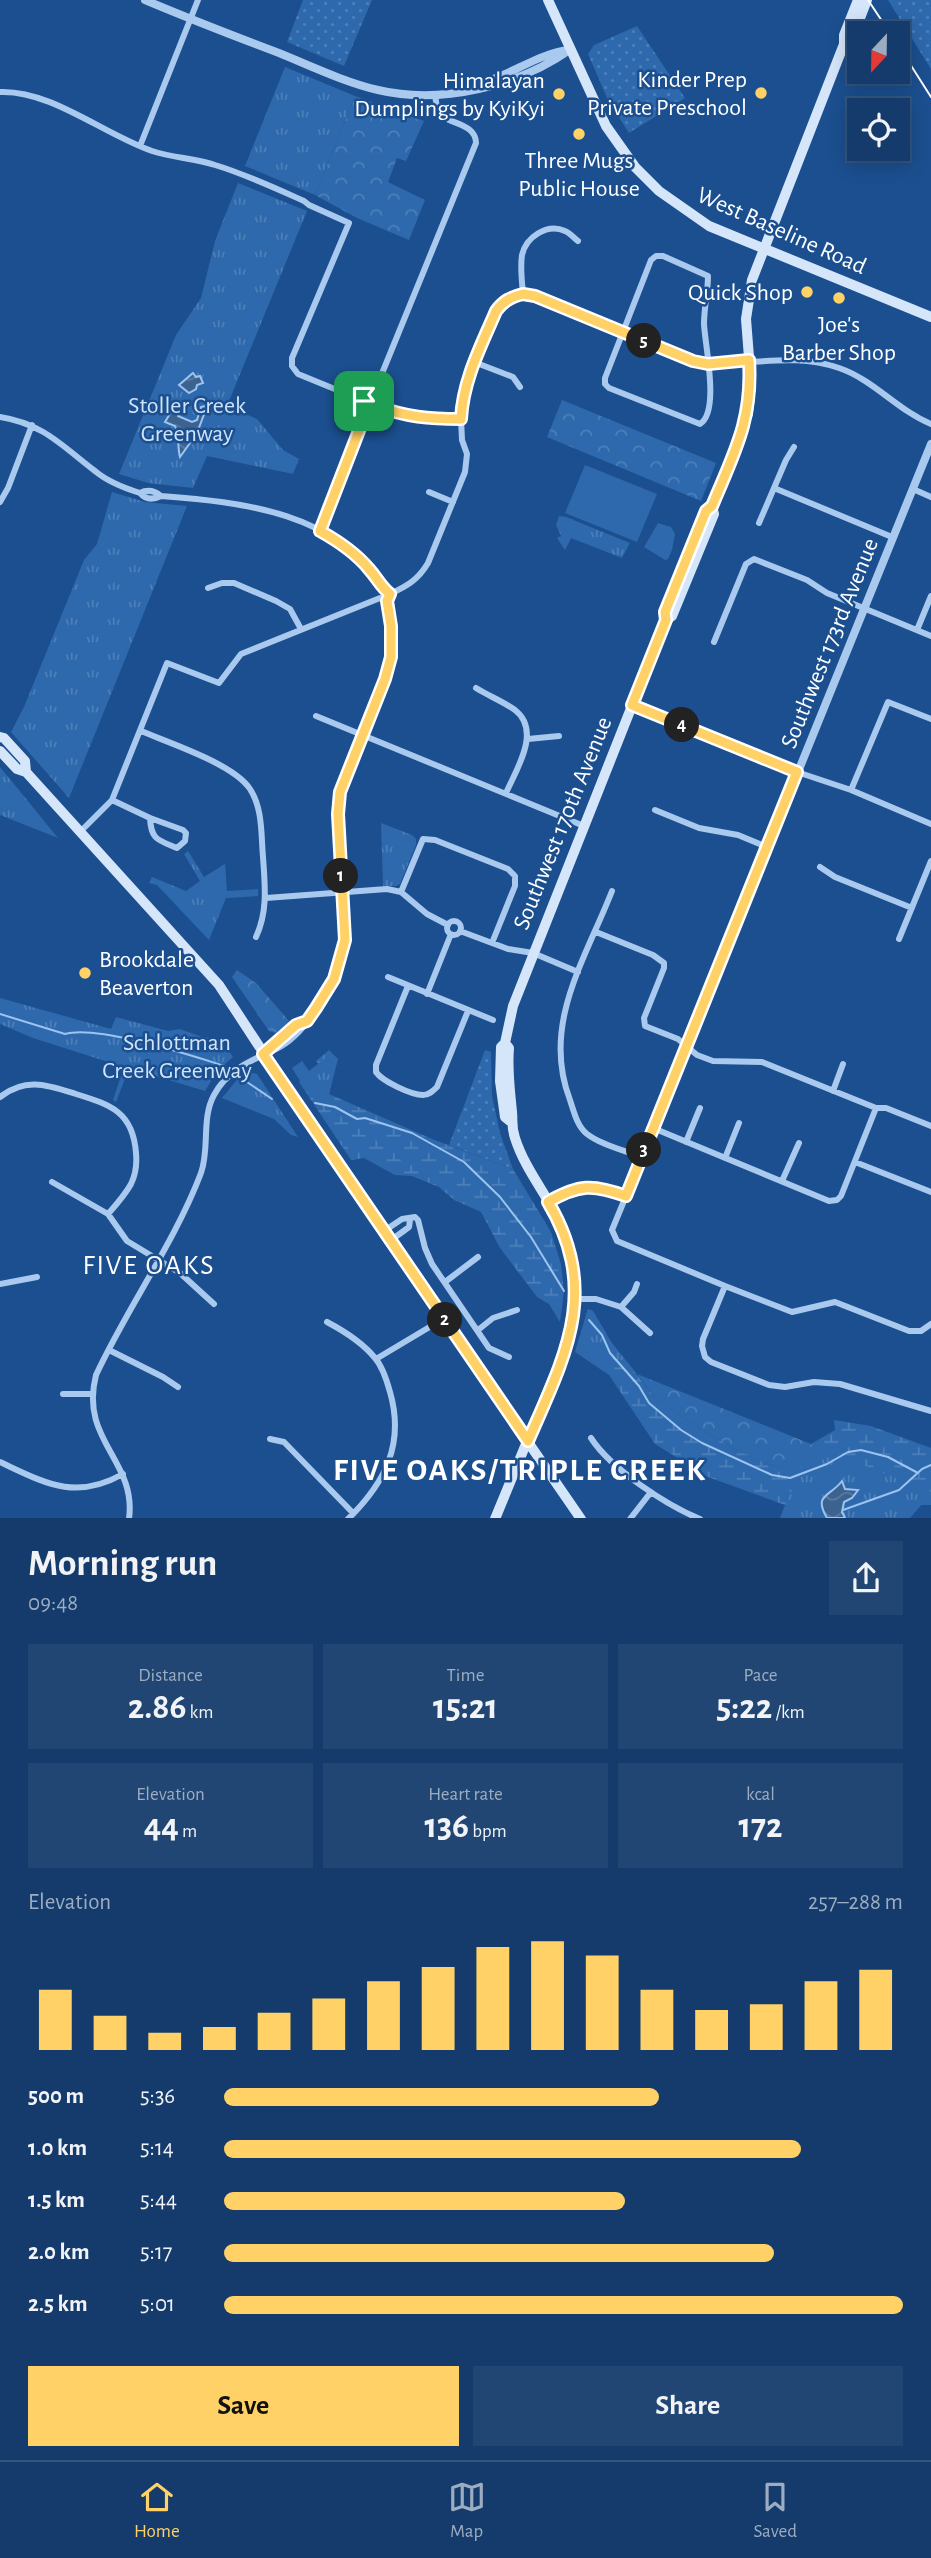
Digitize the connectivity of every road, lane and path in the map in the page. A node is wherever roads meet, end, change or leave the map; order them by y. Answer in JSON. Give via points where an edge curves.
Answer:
{"nodes":[{"id":1,"x":145,"y":0,"type":"edge"},
{"id":2,"x":198,"y":0,"type":"edge"},
{"id":3,"x":548,"y":0,"type":"edge"},
{"id":4,"x":858,"y":0,"type":"edge"},
{"id":5,"x":867,"y":0,"type":"edge"},
{"id":6,"x":191,"y":19,"type":"junction"},
{"id":7,"x":844,"y":44,"type":"junction"},
{"id":8,"x":570,"y":49,"type":"junction"},
{"id":9,"x":0,"y":92,"type":"edge"},
{"id":10,"x":435,"y":95,"type":"junction"},
{"id":11,"x":140,"y":146,"type":"junction"},
{"id":12,"x":578,"y":241,"type":"dead end"},
{"id":13,"x":763,"y":249,"type":"junction"},
{"id":14,"x":523,"y":294,"type":"junction"},
{"id":15,"x":931,"y":317,"type":"edge"},
{"id":16,"x":623,"y":332,"type":"junction"},
{"id":17,"x":749,"y":360,"type":"junction"},
{"id":18,"x":474,"y":362,"type":"junction"},
{"id":19,"x":708,"y":364,"type":"junction"},
{"id":20,"x":520,"y":387,"type":"dead end"},
{"id":21,"x":372,"y":398,"type":"junction"},
{"id":22,"x":364,"y":401,"type":"junction"},
{"id":23,"x":376,"y":406,"type":"junction"},
{"id":24,"x":367,"y":410,"type":"junction"},
{"id":25,"x":0,"y":416,"type":"edge"},
{"id":26,"x":461,"y":419,"type":"junction"},
{"id":27,"x":931,"y":424,"type":"edge"},
{"id":28,"x":32,"y":425,"type":"junction"},
{"id":29,"x":931,"y":444,"type":"edge"},
{"id":30,"x":794,"y":447,"type":"dead end"},
{"id":31,"x":774,"y":488,"type":"junction"},
{"id":32,"x":913,"y":489,"type":"junction"},
{"id":33,"x":429,"y":492,"type":"dead end"},
{"id":34,"x":931,"y":497,"type":"edge"},
{"id":35,"x":0,"y":502,"type":"edge"},
{"id":36,"x":453,"y":502,"type":"junction"},
{"id":37,"x":759,"y":523,"type":"dead end"},
{"id":38,"x":320,"y":531,"type":"junction"},
{"id":39,"x":892,"y":537,"type":"junction"},
{"id":40,"x":208,"y":588,"type":"dead end"},
{"id":41,"x":385,"y":596,"type":"junction"},
{"id":42,"x":931,"y":596,"type":"edge"},
{"id":43,"x":863,"y":608,"type":"junction"},
{"id":44,"x":301,"y":629,"type":"junction"},
{"id":45,"x":917,"y":630,"type":"junction"},
{"id":46,"x":931,"y":636,"type":"edge"},
{"id":47,"x":714,"y":642,"type":"dead end"},
{"id":48,"x":476,"y":688,"type":"dead end"},
{"id":49,"x":632,"y":705,"type":"junction"},
{"id":50,"x":317,"y":716,"type":"dead end"},
{"id":51,"x":931,"y":719,"type":"edge"},
{"id":52,"x":141,"y":731,"type":"junction"},
{"id":53,"x":362,"y":735,"type":"junction"},
{"id":54,"x":559,"y":736,"type":"dead end"},
{"id":55,"x":0,"y":737,"type":"edge"},
{"id":56,"x":528,"y":739,"type":"junction"},
{"id":57,"x":0,"y":751,"type":"edge"},
{"id":58,"x":26,"y":772,"type":"junction"},
{"id":59,"x":797,"y":772,"type":"junction"},
{"id":60,"x":851,"y":790,"type":"junction"},
{"id":61,"x":506,"y":793,"type":"junction"},
{"id":62,"x":112,"y":800,"type":"junction"},
{"id":63,"x":655,"y":810,"type":"dead end"},
{"id":64,"x":150,"y":818,"type":"junction"},
{"id":65,"x":931,"y":824,"type":"edge"},
{"id":66,"x":584,"y":826,"type":"junction"},
{"id":67,"x":80,"y":832,"type":"junction"},
{"id":68,"x":767,"y":847,"type":"junction"},
{"id":69,"x":931,"y":861,"type":"edge"},
{"id":70,"x":820,"y":867,"type":"dead end"},
{"id":71,"x":612,"y":891,"type":"dead end"},
{"id":72,"x":401,"y":892,"type":"junction"},
{"id":73,"x":343,"y":894,"type":"junction"},
{"id":74,"x":266,"y":898,"type":"junction"},
{"id":75,"x":912,"y":908,"type":"junction"},
{"id":76,"x":448,"y":925,"type":"junction"},
{"id":77,"x":460,"y":931,"type":"junction"},
{"id":78,"x":596,"y":932,"type":"junction"},
{"id":79,"x":451,"y":934,"type":"junction"},
{"id":80,"x":256,"y":937,"type":"dead end"},
{"id":81,"x":899,"y":939,"type":"dead end"},
{"id":82,"x":492,"y":943,"type":"junction"},
{"id":83,"x":533,"y":953,"type":"junction"},
{"id":84,"x":578,"y":972,"type":"junction"},
{"id":85,"x":388,"y":977,"type":"dead end"},
{"id":86,"x":408,"y":986,"type":"junction"},
{"id":87,"x":427,"y":994,"type":"junction"},
{"id":88,"x":468,"y":1011,"type":"junction"},
{"id":89,"x":493,"y":1020,"type":"dead end"},
{"id":90,"x":687,"y":1046,"type":"junction"},
{"id":91,"x":263,"y":1054,"type":"junction"},
{"id":92,"x":843,"y":1064,"type":"dead end"},
{"id":93,"x":833,"y":1090,"type":"junction"},
{"id":94,"x":0,"y":1097,"type":"edge"},
{"id":95,"x":700,"y":1108,"type":"dead end"},
{"id":96,"x":876,"y":1108,"type":"junction"},
{"id":97,"x":739,"y":1123,"type":"dead end"},
{"id":98,"x":931,"y":1126,"type":"edge"},
{"id":99,"x":653,"y":1128,"type":"junction"},
{"id":100,"x":686,"y":1142,"type":"junction"},
{"id":101,"x":799,"y":1143,"type":"dead end"},
{"id":102,"x":641,"y":1157,"type":"junction"},
{"id":103,"x":725,"y":1158,"type":"junction"},
{"id":104,"x":855,"y":1162,"type":"junction"},
{"id":105,"x":782,"y":1181,"type":"junction"},
{"id":106,"x":52,"y":1182,"type":"dead end"},
{"id":107,"x":931,"y":1192,"type":"edge"},
{"id":108,"x":626,"y":1196,"type":"junction"},
{"id":109,"x":548,"y":1202,"type":"junction"},
{"id":110,"x":108,"y":1214,"type":"junction"},
{"id":111,"x":410,"y":1220,"type":"junction"},
{"id":112,"x":387,"y":1236,"type":"junction"},
{"id":113,"x":478,"y":1257,"type":"dead end"},
{"id":114,"x":159,"y":1260,"type":"junction"},
{"id":115,"x":37,"y":1277,"type":"dead end"},
{"id":116,"x":445,"y":1282,"type":"junction"},
{"id":117,"x":0,"y":1284,"type":"edge"},
{"id":118,"x":636,"y":1284,"type":"dead end"},
{"id":119,"x":724,"y":1286,"type":"junction"},
{"id":120,"x":576,"y":1299,"type":"junction"},
{"id":121,"x":214,"y":1304,"type":"dead end"},
{"id":122,"x":621,"y":1307,"type":"junction"},
{"id":123,"x":517,"y":1310,"type":"dead end"},
{"id":124,"x":444,"y":1318,"type":"junction"},
{"id":125,"x":327,"y":1322,"type":"dead end"},
{"id":126,"x":931,"y":1324,"type":"edge"},
{"id":127,"x":478,"y":1330,"type":"junction"},
{"id":128,"x":650,"y":1333,"type":"dead end"},
{"id":129,"x":108,"y":1350,"type":"junction"},
{"id":130,"x":509,"y":1357,"type":"dead end"},
{"id":131,"x":376,"y":1359,"type":"junction"},
{"id":132,"x":177,"y":1387,"type":"dead end"},
{"id":133,"x":63,"y":1394,"type":"dead end"},
{"id":134,"x":92,"y":1394,"type":"junction"},
{"id":135,"x":931,"y":1411,"type":"edge"},
{"id":136,"x":590,"y":1438,"type":"dead end"},
{"id":137,"x":270,"y":1439,"type":"dead end"},
{"id":138,"x":528,"y":1441,"type":"junction"},
{"id":139,"x":0,"y":1462,"type":"edge"},
{"id":140,"x":123,"y":1474,"type":"junction"},
{"id":141,"x":651,"y":1492,"type":"junction"},
{"id":142,"x":350,"y":1516,"type":"edge"},
{"id":143,"x":129,"y":1518,"type":"edge"},
{"id":144,"x":495,"y":1518,"type":"edge"},
{"id":145,"x":581,"y":1518,"type":"edge"},
{"id":146,"x":630,"y":1518,"type":"edge"},
{"id":147,"x":700,"y":1518,"type":"edge"}],
"edges":[{"from":1,"to":6,"type":"street"},
{"from":2,"to":6,"type":"street"},
{"from":3,"to":8,"type":"main road","name":"West Baseline Road"},
{"from":4,"to":7,"type":"main road","name":"Southwest 170th Avenue"},
{"from":5,"to":7,"type":"main road","name":"Southwest 170th Avenue","via":[[852,39]]},
{"from":6,"to":10,"type":"street","via":[[365,87]]},
{"from":6,"to":11,"type":"street"},
{"from":7,"to":13,"type":"main road","name":"Southwest 170th Avenue"},
{"from":8,"to":10,"type":"street","via":[[472,90]]},
{"from":8,"to":13,"type":"main road","name":"West Baseline Road","via":[[606,126],[648,181],[709,226]]},
{"from":9,"to":11,"type":"street","via":[[19,92],[56,104]]},
{"from":10,"to":21,"type":"street","via":[[438,114],[472,131],[476,143]]},
{"from":11,"to":22,"type":"street","via":[[214,164],[349,223],[292,366],[298,374]]},
{"from":12,"to":14,"type":"street","via":[[553,229],[533,237],[522,257]]},
{"from":13,"to":15,"type":"main road","name":"West Baseline Road"},
{"from":13,"to":17,"type":"main road","name":"Southwest 170th Avenue","via":[[748,296]]},
{"from":14,"to":16,"type":"street"},
{"from":14,"to":18,"type":"street","via":[[512,296],[496,311]]},
{"from":16,"to":19,"type":"street"},
{"from":16,"to":19,"type":"street","via":[[605,384],[696,424],[704,421],[708,410]]},
{"from":16,"to":19,"type":"street","via":[[651,260],[663,256],[708,276],[704,327]]},
{"from":17,"to":19,"type":"street"},
{"from":17,"to":27,"type":"street","via":[[794,359],[838,368],[864,379]]},
{"from":17,"to":49,"type":"main road","name":"Southwest 170th Avenue","via":[[748,414],[665,612],[666,620]]},
{"from":18,"to":20,"type":"street","via":[[513,377]]},
{"from":18,"to":26,"type":"street"},
{"from":21,"to":22,"type":"street"},
{"from":21,"to":23,"type":"street"},
{"from":22,"to":24,"type":"street"},
{"from":23,"to":24,"type":"street"},
{"from":23,"to":26,"type":"street","via":[[404,416]]},
{"from":24,"to":38,"type":"street"},
{"from":25,"to":28,"type":"street"},
{"from":26,"to":36,"type":"street","via":[[467,454]]},
{"from":28,"to":35,"type":"street"},
{"from":28,"to":38,"type":"street","via":[[96,472],[140,493],[253,506]]},
{"from":29,"to":32,"type":"street","name":"Southwest 173rd Avenue"},
{"from":30,"to":31,"type":"street"},
{"from":31,"to":37,"type":"street"},
{"from":31,"to":39,"type":"street"},
{"from":32,"to":34,"type":"street"},
{"from":32,"to":39,"type":"street","name":"Southwest 173rd Avenue"},
{"from":33,"to":36,"type":"street"},
{"from":36,"to":41,"type":"street","via":[[421,576]]},
{"from":38,"to":41,"type":"street","via":[[353,551],[371,570]]},
{"from":39,"to":43,"type":"street","name":"Southwest 173rd Avenue"},
{"from":40,"to":44,"type":"street","via":[[234,583],[276,601],[290,609]]},
{"from":41,"to":44,"type":"street"},
{"from":41,"to":53,"type":"street","via":[[391,657]]},
{"from":42,"to":45,"type":"street"},
{"from":43,"to":45,"type":"street"},
{"from":43,"to":47,"type":"street","via":[[754,559],[746,564]]},
{"from":43,"to":59,"type":"street","name":"Southwest 173rd Avenue"},
{"from":44,"to":52,"type":"street","via":[[241,653],[219,683],[167,663]]},
{"from":45,"to":46,"type":"street"},
{"from":48,"to":56,"type":"street","via":[[518,713],[526,723]]},
{"from":49,"to":59,"type":"street"},
{"from":49,"to":66,"type":"main road","name":"Southwest 170th Avenue"},
{"from":50,"to":53,"type":"street"},
{"from":51,"to":60,"type":"street","via":[[888,702]]},
{"from":52,"to":62,"type":"street"},
{"from":52,"to":74,"type":"street","via":[[233,771],[250,789],[260,814]]},
{"from":53,"to":61,"type":"street"},
{"from":53,"to":73,"type":"street","via":[[340,792]]},
{"from":54,"to":56,"type":"street"},
{"from":55,"to":58,"type":"main road","via":[[25,761]]},
{"from":56,"to":61,"type":"street"},
{"from":57,"to":58,"type":"main road"},
{"from":58,"to":67,"type":"main road"},
{"from":59,"to":60,"type":"street"},
{"from":59,"to":68,"type":"street","name":"Southwest 173rd Avenue"},
{"from":60,"to":65,"type":"street"},
{"from":61,"to":66,"type":"street"},
{"from":62,"to":64,"type":"street"},
{"from":62,"to":67,"type":"street"},
{"from":63,"to":68,"type":"street"},
{"from":64,"to":64,"type":"street","via":[[157,840],[177,848],[186,841],[183,830]]},
{"from":66,"to":83,"type":"main road","name":"Southwest 170th Avenue"},
{"from":67,"to":91,"type":"main road","via":[[219,985]]},
{"from":68,"to":90,"type":"street","name":"Southwest 173rd Avenue"},
{"from":69,"to":75,"type":"street"},
{"from":70,"to":75,"type":"street"},
{"from":71,"to":78,"type":"street"},
{"from":72,"to":73,"type":"street"},
{"from":72,"to":76,"type":"street"},
{"from":72,"to":82,"type":"street","via":[[423,839],[508,869],[515,876],[515,886]]},
{"from":73,"to":74,"type":"street"},
{"from":73,"to":91,"type":"street","via":[[345,940],[326,995],[302,1030],[278,1049]]},
{"from":74,"to":80,"type":"street"},
{"from":75,"to":81,"type":"street"},
{"from":76,"to":77,"type":"street","via":[[457,922]]},
{"from":76,"to":79,"type":"street"},
{"from":77,"to":79,"type":"street"},
{"from":77,"to":82,"type":"street"},
{"from":78,"to":84,"type":"street"},
{"from":78,"to":90,"type":"street","via":[[664,963],[645,1026]]},
{"from":79,"to":87,"type":"street"},
{"from":82,"to":83,"type":"street"},
{"from":83,"to":84,"type":"street"},
{"from":83,"to":109,"type":"main road","name":"Southwest 170th Avenue","via":[[501,1047],[501,1089],[505,1117]]},
{"from":84,"to":102,"type":"street","via":[[561,1024],[559,1055],[565,1086],[585,1132]]},
{"from":85,"to":86,"type":"street"},
{"from":86,"to":87,"type":"street"},
{"from":86,"to":88,"type":"street","via":[[376,1065],[384,1081],[423,1096],[431,1093]]},
{"from":87,"to":88,"type":"street"},
{"from":88,"to":89,"type":"street"},
{"from":90,"to":93,"type":"street","via":[[713,1061],[762,1062]]},
{"from":90,"to":99,"type":"street","name":"Southwest 173rd Avenue"},
{"from":91,"to":112,"type":"main road"},
{"from":91,"to":114,"type":"street","via":[[235,1070],[214,1095],[201,1172]]},
{"from":92,"to":93,"type":"street"},
{"from":93,"to":96,"type":"street"},
{"from":94,"to":110,"type":"street","via":[[16,1086],[48,1086],[103,1103],[124,1118],[135,1138],[135,1173]]},
{"from":95,"to":100,"type":"street"},
{"from":96,"to":98,"type":"street"},
{"from":96,"to":104,"type":"street"},
{"from":97,"to":103,"type":"street"},
{"from":99,"to":100,"type":"street"},
{"from":99,"to":102,"type":"street","name":"Southwest 173rd Avenue"},
{"from":100,"to":103,"type":"street"},
{"from":101,"to":105,"type":"street"},
{"from":102,"to":108,"type":"street","name":"Southwest 173rd Avenue"},
{"from":103,"to":105,"type":"street"},
{"from":104,"to":105,"type":"street","via":[[836,1200]]},
{"from":104,"to":107,"type":"street"},
{"from":106,"to":110,"type":"street"},
{"from":108,"to":109,"type":"street","via":[[586,1187]]},
{"from":108,"to":119,"type":"street","via":[[612,1230],[617,1241]]},
{"from":109,"to":120,"type":"main road","name":"Southwest 170th Avenue","via":[[569,1246]]},
{"from":110,"to":114,"type":"street","via":[[127,1241]]},
{"from":111,"to":112,"type":"street","via":[[402,1219]]},
{"from":111,"to":112,"type":"street","via":[[409,1227]]},
{"from":111,"to":116,"type":"street","via":[[418,1220],[428,1256]]},
{"from":112,"to":124,"type":"main road"},
{"from":113,"to":116,"type":"street"},
{"from":114,"to":121,"type":"street"},
{"from":114,"to":129,"type":"street"},
{"from":115,"to":117,"type":"street"},
{"from":116,"to":127,"type":"street"},
{"from":118,"to":122,"type":"street"},
{"from":119,"to":126,"type":"street","via":[[792,1311],[835,1302],[909,1331],[921,1331]]},
{"from":119,"to":135,"type":"street","via":[[703,1339],[705,1357],[711,1362],[769,1385],[840,1384]]},
{"from":120,"to":122,"type":"street","via":[[596,1298]]},
{"from":120,"to":138,"type":"main road","name":"Southwest 170th Avenue","via":[[566,1348]]},
{"from":122,"to":128,"type":"street"},
{"from":123,"to":127,"type":"street"},
{"from":124,"to":131,"type":"street"},
{"from":124,"to":138,"type":"main road"},
{"from":125,"to":131,"type":"street"},
{"from":127,"to":130,"type":"street","via":[[492,1351]]},
{"from":129,"to":132,"type":"street"},
{"from":129,"to":134,"type":"street"},
{"from":131,"to":142,"type":"street","via":[[395,1411],[395,1435],[383,1475]]},
{"from":133,"to":134,"type":"street"},
{"from":134,"to":140,"type":"street","via":[[99,1432]]},
{"from":136,"to":141,"type":"street","via":[[599,1451]]},
{"from":137,"to":142,"type":"street","via":[[284,1442]]},
{"from":138,"to":144,"type":"main road","name":"Southwest 170th Avenue"},
{"from":138,"to":145,"type":"main road"},
{"from":139,"to":140,"type":"street","via":[[65,1488],[94,1486]]},
{"from":140,"to":143,"type":"street","via":[[130,1498]]},
{"from":141,"to":146,"type":"street"},
{"from":141,"to":147,"type":"street"}]}
